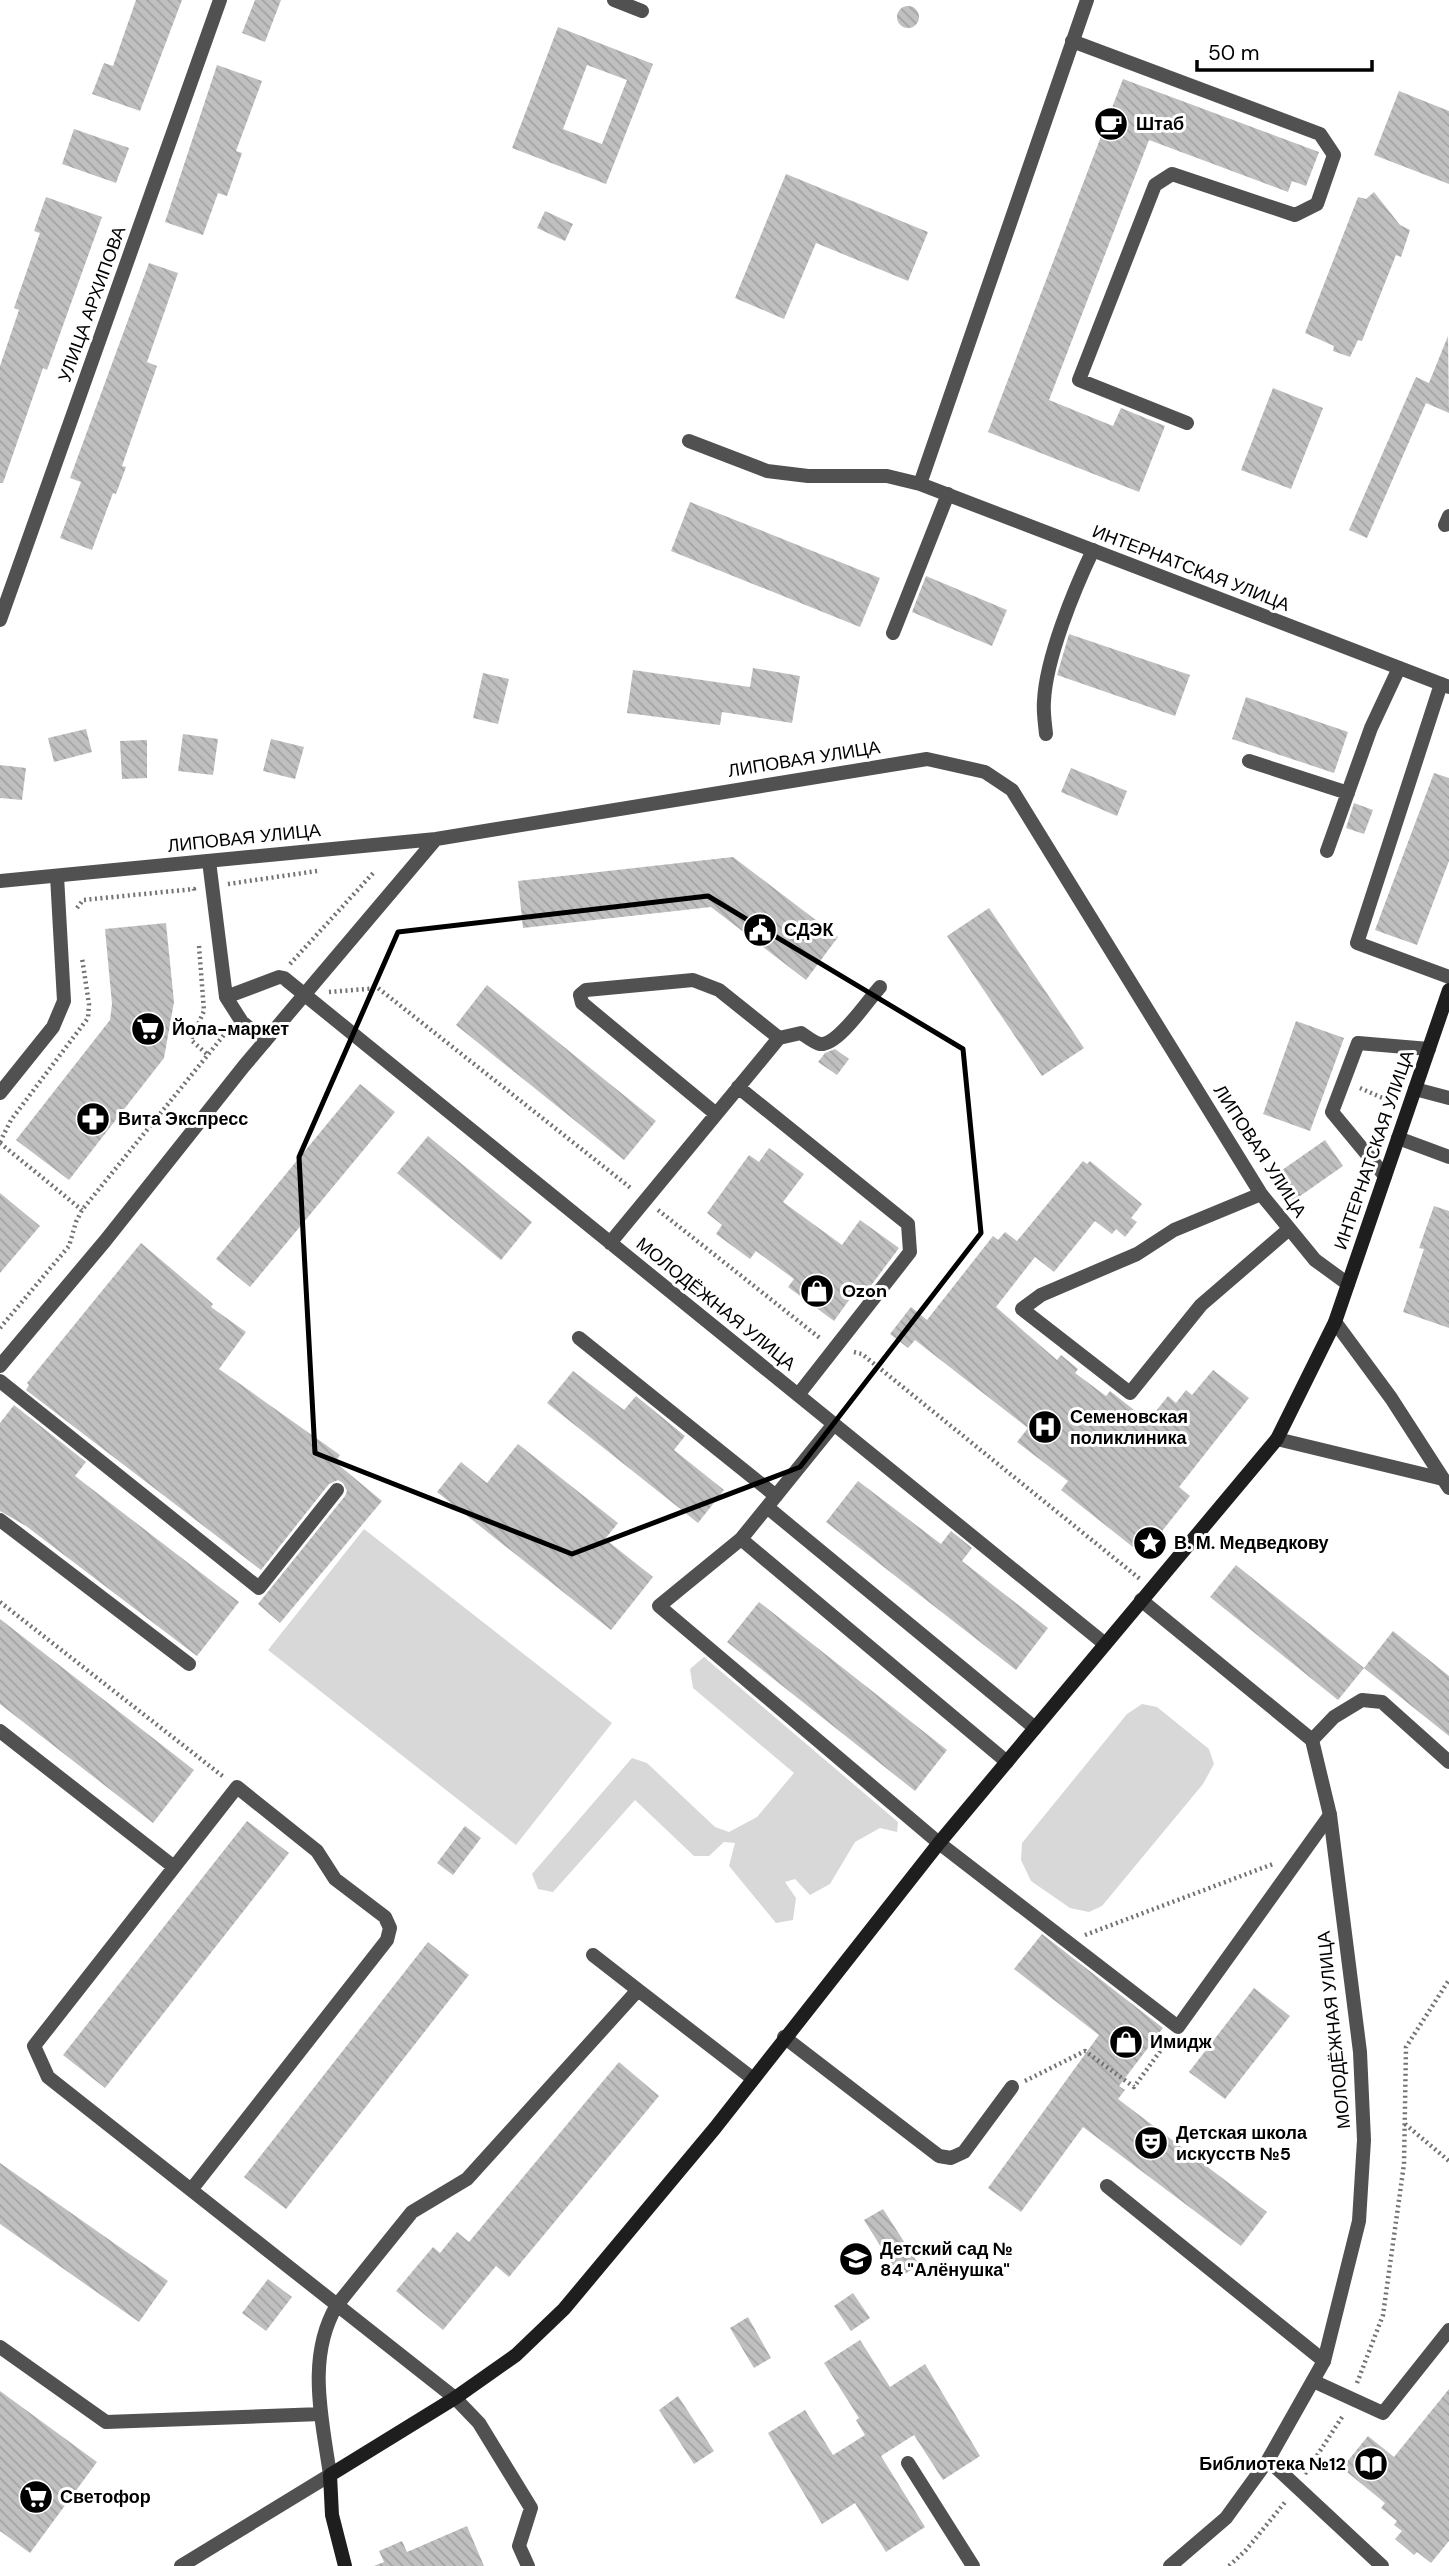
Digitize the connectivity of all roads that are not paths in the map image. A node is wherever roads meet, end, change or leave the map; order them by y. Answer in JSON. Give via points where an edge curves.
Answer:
{"nodes":[{"id":1,"x":220,"y":0,"type":"edge"},
{"id":2,"x":614,"y":0,"type":"edge"},
{"id":3,"x":1087,"y":0,"type":"edge"},
{"id":4,"x":642,"y":11,"type":"dead end"},
{"id":5,"x":1072,"y":41,"type":"junction"},
{"id":6,"x":1186,"y":423,"type":"dead end"},
{"id":7,"x":689,"y":441,"type":"dead end"},
{"id":8,"x":920,"y":484,"type":"junction"},
{"id":9,"x":948,"y":494,"type":"junction"},
{"id":10,"x":1093,"y":550,"type":"junction"},
{"id":11,"x":0,"y":620,"type":"edge"},
{"id":12,"x":893,"y":633,"type":"dead end"},
{"id":13,"x":1399,"y":668,"type":"junction"},
{"id":14,"x":1445,"y":686,"type":"edge"},
{"id":15,"x":1046,"y":734,"type":"dead end"},
{"id":16,"x":1249,"y":761,"type":"dead end"},
{"id":17,"x":1348,"y":793,"type":"junction"},
{"id":18,"x":436,"y":839,"type":"junction"},
{"id":19,"x":1327,"y":851,"type":"dead end"},
{"id":20,"x":209,"y":861,"type":"junction"},
{"id":21,"x":57,"y":876,"type":"junction"},
{"id":22,"x":0,"y":881,"type":"edge"},
{"id":23,"x":1449,"y":977,"type":"edge"},
{"id":24,"x":880,"y":987,"type":"dead end"},
{"id":25,"x":1449,"y":990,"type":"edge"},
{"id":26,"x":304,"y":993,"type":"junction"},
{"id":27,"x":226,"y":997,"type":"junction"},
{"id":28,"x":779,"y":1038,"type":"junction"},
{"id":29,"x":265,"y":1041,"type":"junction"},
{"id":30,"x":1429,"y":1049,"type":"junction"},
{"id":31,"x":738,"y":1087,"type":"junction"},
{"id":32,"x":1415,"y":1088,"type":"junction"},
{"id":33,"x":0,"y":1093,"type":"edge"},
{"id":34,"x":1449,"y":1098,"type":"edge"},
{"id":35,"x":716,"y":1114,"type":"junction"},
{"id":36,"x":1398,"y":1138,"type":"junction"},
{"id":37,"x":1449,"y":1157,"type":"edge"},
{"id":38,"x":1385,"y":1176,"type":"junction"},
{"id":39,"x":1261,"y":1194,"type":"junction"},
{"id":40,"x":1288,"y":1230,"type":"junction"},
{"id":41,"x":610,"y":1243,"type":"junction"},
{"id":42,"x":1348,"y":1284,"type":"junction"},
{"id":43,"x":1335,"y":1322,"type":"junction"},
{"id":44,"x":579,"y":1338,"type":"dead end"},
{"id":45,"x":0,"y":1366,"type":"edge"},
{"id":46,"x":0,"y":1381,"type":"edge"},
{"id":47,"x":798,"y":1395,"type":"junction"},
{"id":48,"x":834,"y":1424,"type":"junction"},
{"id":49,"x":1277,"y":1438,"type":"junction"},
{"id":50,"x":1446,"y":1484,"type":"edge"},
{"id":51,"x":337,"y":1490,"type":"dead end"},
{"id":52,"x":772,"y":1501,"type":"junction"},
{"id":53,"x":0,"y":1520,"type":"edge"},
{"id":54,"x":741,"y":1539,"type":"junction"},
{"id":55,"x":1141,"y":1600,"type":"junction"},
{"id":56,"x":1105,"y":1644,"type":"junction"},
{"id":57,"x":189,"y":1664,"type":"dead end"},
{"id":58,"x":1035,"y":1728,"type":"junction"},
{"id":59,"x":0,"y":1731,"type":"edge"},
{"id":60,"x":1312,"y":1740,"type":"junction"},
{"id":61,"x":1007,"y":1762,"type":"junction"},
{"id":62,"x":1449,"y":1762,"type":"edge"},
{"id":63,"x":1330,"y":1815,"type":"junction"},
{"id":64,"x":939,"y":1843,"type":"junction"},
{"id":65,"x":174,"y":1867,"type":"junction"},
{"id":66,"x":593,"y":1955,"type":"dead end"},
{"id":67,"x":638,"y":1990,"type":"junction"},
{"id":68,"x":785,"y":2037,"type":"junction"},
{"id":69,"x":752,"y":2078,"type":"junction"},
{"id":70,"x":1012,"y":2087,"type":"road end"},
{"id":71,"x":1107,"y":2186,"type":"dead end"},
{"id":72,"x":191,"y":2190,"type":"junction"},
{"id":73,"x":337,"y":2305,"type":"junction"},
{"id":74,"x":1449,"y":2330,"type":"edge"},
{"id":75,"x":0,"y":2347,"type":"edge"},
{"id":76,"x":1324,"y":2361,"type":"junction"},
{"id":77,"x":1313,"y":2381,"type":"junction"},
{"id":78,"x":455,"y":2398,"type":"junction"},
{"id":79,"x":321,"y":2414,"type":"junction"},
{"id":80,"x":1268,"y":2460,"type":"junction"},
{"id":81,"x":908,"y":2463,"type":"dead end"},
{"id":82,"x":330,"y":2475,"type":"junction"},
{"id":83,"x":181,"y":2566,"type":"edge"},
{"id":84,"x":345,"y":2566,"type":"edge"},
{"id":85,"x":528,"y":2566,"type":"edge"},
{"id":86,"x":973,"y":2566,"type":"edge"},
{"id":87,"x":1170,"y":2566,"type":"edge"},
{"id":88,"x":1382,"y":2566,"type":"edge"}],
"edges":[{"from":1,"to":11,"type":"street","name":"УЛИЦА АРХИПОВА"},
{"from":2,"to":4,"type":"street"},
{"from":3,"to":5,"type":"street"},
{"from":5,"to":6,"type":"street","via":[[1320,134],[1334,155],[1317,204],[1294,215],[1172,174],[1155,185],[1079,380]]},
{"from":5,"to":8,"type":"street"},
{"from":7,"to":8,"type":"street","name":"ИНТЕРНАТСКАЯ УЛИЦА","via":[[767,471],[887,476]]},
{"from":8,"to":9,"type":"street","name":"ИНТЕРНАТСКАЯ УЛИЦА"},
{"from":9,"to":10,"type":"street","name":"ИНТЕРНАТСКАЯ УЛИЦА"},
{"from":9,"to":12,"type":"street"},
{"from":10,"to":13,"type":"street","name":"ИНТЕРНАТСКАЯ УЛИЦА"},
{"from":10,"to":15,"type":"street","via":[[1049,670],[1044,701]]},
{"from":13,"to":14,"type":"street","name":"ИНТЕРНАТСКАЯ УЛИЦА"},
{"from":13,"to":17,"type":"street"},
{"from":14,"to":23,"type":"street","via":[[1357,943]]},
{"from":16,"to":17,"type":"street"},
{"from":17,"to":19,"type":"street"},
{"from":18,"to":20,"type":"street","name":"ЛИПОВАЯ УЛИЦА"},
{"from":18,"to":26,"type":"street"},
{"from":18,"to":39,"type":"street","name":"ЛИПОВАЯ УЛИЦА","via":[[927,759],[985,772],[1012,790]]},
{"from":20,"to":21,"type":"street","name":"ЛИПОВАЯ УЛИЦА"},
{"from":20,"to":27,"type":"street"},
{"from":21,"to":22,"type":"street","name":"ЛИПОВАЯ УЛИЦА"},
{"from":21,"to":33,"type":"street","via":[[64,1001],[53,1027]]},
{"from":24,"to":28,"type":"street","via":[[828,1043],[818,1044],[801,1033]]},
{"from":25,"to":30,"type":"street","name":"ИНТЕРНАТСКАЯ УЛИЦА"},
{"from":26,"to":27,"type":"street","name":"МОЛОДЁЖНАЯ УЛИЦА","via":[[279,977]]},
{"from":26,"to":29,"type":"street"},
{"from":26,"to":41,"type":"street","name":"МОЛОДЁЖНАЯ УЛИЦА"},
{"from":27,"to":29,"type":"street","via":[[242,1022]]},
{"from":28,"to":31,"type":"street"},
{"from":28,"to":35,"type":"street","via":[[719,990],[692,980],[586,989],[580,995],[582,1003]]},
{"from":29,"to":45,"type":"street"},
{"from":30,"to":32,"type":"street","name":"ИНТЕРНАТСКАЯ УЛИЦА"},
{"from":30,"to":38,"type":"street","via":[[1358,1043],[1332,1112]]},
{"from":31,"to":35,"type":"street"},
{"from":31,"to":47,"type":"street","via":[[908,1224],[910,1252]]},
{"from":32,"to":34,"type":"street"},
{"from":32,"to":36,"type":"street","name":"ИНТЕРНАТСКАЯ УЛИЦА"},
{"from":35,"to":41,"type":"street"},
{"from":36,"to":37,"type":"street"},
{"from":36,"to":38,"type":"street","name":"ИНТЕРНАТСКАЯ УЛИЦА"},
{"from":38,"to":42,"type":"street","name":"ИНТЕРНАТСКАЯ УЛИЦА"},
{"from":39,"to":40,"type":"street","name":"ЛИПОВАЯ УЛИЦА"},
{"from":39,"to":40,"type":"street","via":[[1174,1230],[1137,1254],[1041,1295],[1022,1309],[1130,1393],[1200,1304]]},
{"from":40,"to":42,"type":"street","name":"ЛИПОВАЯ УЛИЦА","via":[[1315,1261]]},
{"from":41,"to":47,"type":"street","name":"МОЛОДЁЖНАЯ УЛИЦА"},
{"from":42,"to":43,"type":"street","name":"ИНТЕРНАТСКАЯ УЛИЦА"},
{"from":43,"to":49,"type":"street","name":"ИНТЕРНАТСКАЯ УЛИЦА"},
{"from":43,"to":50,"type":"street"},
{"from":44,"to":52,"type":"street"},
{"from":46,"to":51,"type":"street","via":[[259,1588]]},
{"from":47,"to":48,"type":"street","name":"МОЛОДЁЖНАЯ УЛИЦА"},
{"from":48,"to":52,"type":"street"},
{"from":48,"to":56,"type":"street","name":"МОЛОДЁЖНАЯ УЛИЦА"},
{"from":49,"to":50,"type":"street"},
{"from":49,"to":55,"type":"street","name":"ИНТЕРНАТСКАЯ УЛИЦА"},
{"from":52,"to":54,"type":"street"},
{"from":52,"to":58,"type":"street"},
{"from":53,"to":57,"type":"street"},
{"from":54,"to":61,"type":"street"},
{"from":54,"to":64,"type":"street","via":[[659,1606]]},
{"from":55,"to":56,"type":"street","name":"ИНТЕРНАТСКАЯ УЛИЦА"},
{"from":55,"to":60,"type":"street"},
{"from":56,"to":58,"type":"street","name":"ИНТЕРНАТСКАЯ УЛИЦА"},
{"from":58,"to":61,"type":"street","name":"ИНТЕРНАТСКАЯ УЛИЦА"},
{"from":59,"to":65,"type":"street"},
{"from":60,"to":62,"type":"street","via":[[1335,1717],[1362,1700],[1382,1702]]},
{"from":60,"to":63,"type":"street","name":"МОЛОДЁЖНАЯ УЛИЦА"},
{"from":61,"to":64,"type":"street","name":"ИНТЕРНАТСКАЯ УЛИЦА"},
{"from":63,"to":64,"type":"street","via":[[1178,2026]]},
{"from":63,"to":76,"type":"street","name":"МОЛОДЁЖНАЯ УЛИЦА","via":[[1360,2052],[1364,2140],[1359,2221]]},
{"from":64,"to":68,"type":"street","name":"ИНТЕРНАТСКАЯ УЛИЦА"},
{"from":65,"to":72,"type":"street","via":[[34,2046],[48,2077]]},
{"from":65,"to":72,"type":"street","via":[[237,1787],[317,1851],[335,1878],[385,1917],[390,1928],[387,1940]]},
{"from":66,"to":67,"type":"street"},
{"from":67,"to":69,"type":"street"},
{"from":67,"to":73,"type":"street","via":[[467,2179],[412,2212]]},
{"from":68,"to":69,"type":"street","name":"ИНТЕРНАТСКАЯ УЛИЦА"},
{"from":68,"to":70,"type":"street","via":[[939,2156],[951,2158],[964,2152]]},
{"from":69,"to":78,"type":"street","name":"ИНТЕРНАТСКАЯ УЛИЦА","via":[[564,2309],[516,2355]]},
{"from":71,"to":76,"type":"street"},
{"from":72,"to":73,"type":"street"},
{"from":73,"to":78,"type":"street"},
{"from":73,"to":79,"type":"street","via":[[319,2352]]},
{"from":74,"to":77,"type":"street","via":[[1383,2413]]},
{"from":75,"to":79,"type":"street","via":[[106,2422]]},
{"from":76,"to":77,"type":"street","name":"МОЛОДЁЖНАЯ УЛИЦА"},
{"from":77,"to":80,"type":"street","name":"МОЛОДЁЖНАЯ УЛИЦА"},
{"from":78,"to":82,"type":"street","name":"ИНТЕРНАТСКАЯ УЛИЦА"},
{"from":78,"to":85,"type":"street","via":[[479,2423],[531,2508],[519,2546]]},
{"from":79,"to":82,"type":"street"},
{"from":80,"to":87,"type":"street","name":"МОЛОДЁЖНАЯ УЛИЦА","via":[[1226,2518]]},
{"from":80,"to":88,"type":"street"},
{"from":81,"to":86,"type":"street"},
{"from":82,"to":83,"type":"street"},
{"from":82,"to":84,"type":"street","via":[[332,2515]]}]}
